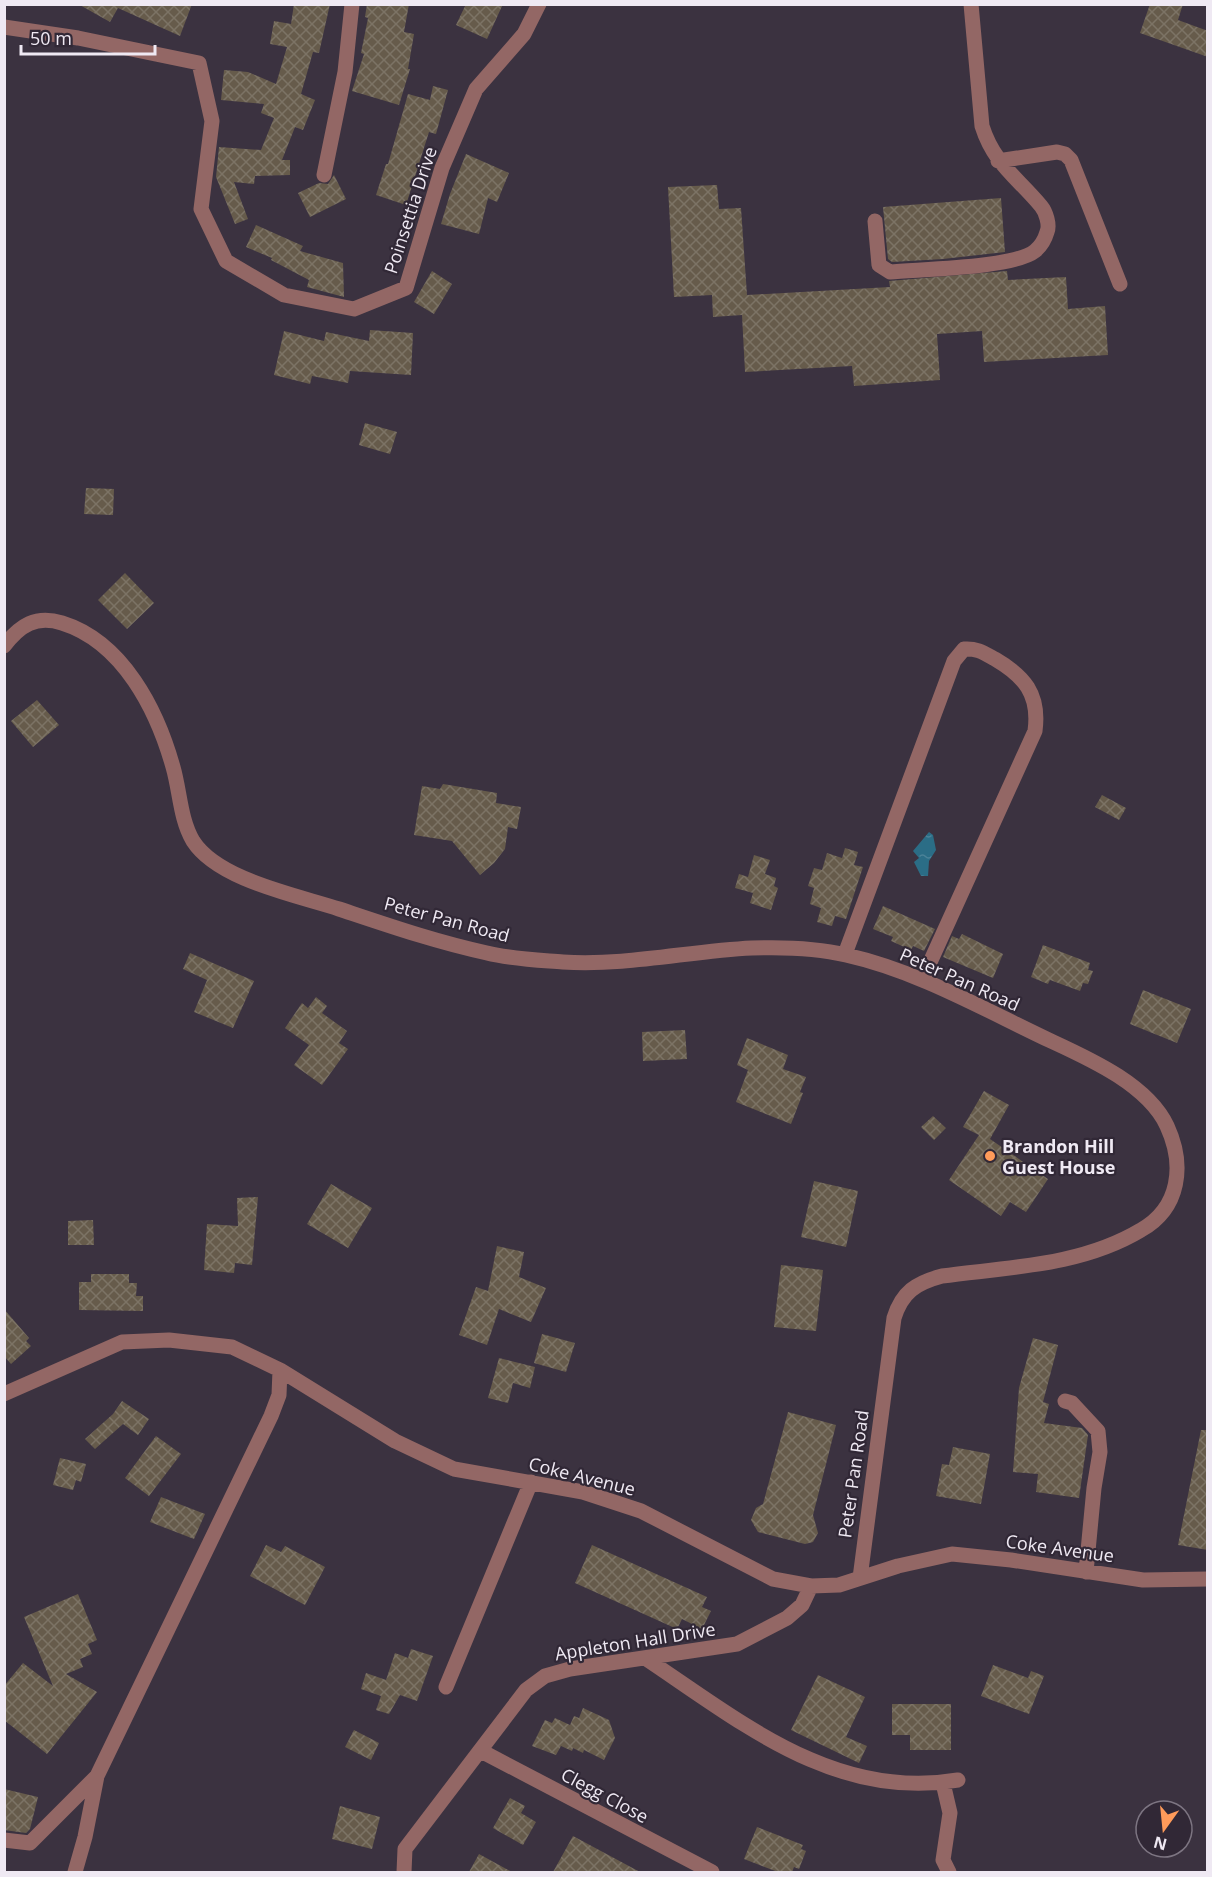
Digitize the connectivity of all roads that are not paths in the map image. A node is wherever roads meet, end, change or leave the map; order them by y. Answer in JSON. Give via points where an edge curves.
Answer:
{"nodes":[{"id":1,"x":352,"y":4,"type":"edge"},
{"id":2,"x":539,"y":4,"type":"edge"},
{"id":3,"x":971,"y":4,"type":"edge"},
{"id":4,"x":4,"y":27,"type":"edge"},
{"id":5,"x":998,"y":161,"type":"junction"},
{"id":6,"x":324,"y":175,"type":"dead end"},
{"id":7,"x":875,"y":221,"type":"dead end"},
{"id":8,"x":1120,"y":284,"type":"dead end"},
{"id":9,"x":4,"y":646,"type":"edge"},
{"id":10,"x":845,"y":954,"type":"junction"},
{"id":11,"x":922,"y":980,"type":"junction"},
{"id":12,"x":280,"y":1370,"type":"junction"},
{"id":13,"x":4,"y":1395,"type":"edge"},
{"id":14,"x":1065,"y":1401,"type":"dead end"},
{"id":15,"x":531,"y":1482,"type":"junction"},
{"id":16,"x":1086,"y":1572,"type":"junction"},
{"id":17,"x":860,"y":1578,"type":"junction"},
{"id":18,"x":1208,"y":1579,"type":"edge"},
{"id":19,"x":811,"y":1586,"type":"junction"},
{"id":20,"x":645,"y":1658,"type":"junction"},
{"id":21,"x":446,"y":1687,"type":"dead end"},
{"id":22,"x":481,"y":1751,"type":"junction"},
{"id":23,"x":97,"y":1776,"type":"junction"},
{"id":24,"x":958,"y":1780,"type":"dead end"},
{"id":25,"x":943,"y":1783,"type":"junction"},
{"id":26,"x":4,"y":1840,"type":"edge"},
{"id":27,"x":75,"y":1872,"type":"edge"},
{"id":28,"x":404,"y":1872,"type":"edge"},
{"id":29,"x":712,"y":1872,"type":"edge"},
{"id":30,"x":949,"y":1872,"type":"edge"}],
"edges":[{"from":1,"to":6,"type":"street","via":[[345,72]]},
{"from":2,"to":4,"type":"street","name":"Poinsettia Drive","via":[[524,34],[476,89],[442,168],[406,288],[354,309],[284,295],[226,261],[201,209],[212,121],[199,63]]},
{"from":3,"to":5,"type":"street","via":[[982,126]]},
{"from":5,"to":7,"type":"street","via":[[1043,208],[1049,228],[1035,252],[1013,261],[890,272],[879,265]]},
{"from":5,"to":8,"type":"street","via":[[1057,152],[1071,160]]},
{"from":9,"to":10,"type":"street","name":"Peter Pan Road","via":[[22,626],[38,620],[54,621],[87,634],[118,658],[162,732],[193,841],[214,864],[243,877],[490,954],[567,962],[631,961],[752,948]]},
{"from":10,"to":11,"type":"street","name":"Peter Pan Road"},
{"from":10,"to":11,"type":"street","via":[[954,661],[964,649],[981,650],[1015,671],[1028,686],[1035,708],[1035,730]]},
{"from":11,"to":17,"type":"street","name":"Peter Pan Road","via":[[1091,1060],[1131,1085],[1164,1119],[1173,1139],[1178,1172],[1169,1205],[1153,1223],[1125,1240],[1072,1259],[922,1281],[898,1303]]},
{"from":12,"to":13,"type":"street","name":"Coke Avenue","via":[[232,1347],[169,1340],[122,1342]]},
{"from":12,"to":15,"type":"street","name":"Coke Avenue","via":[[395,1441],[454,1469]]},
{"from":12,"to":23,"type":"street","via":[[279,1395],[271,1416]]},
{"from":14,"to":16,"type":"street","via":[[1072,1403],[1098,1431],[1100,1452]]},
{"from":15,"to":19,"type":"street","name":"Coke Avenue","via":[[583,1492],[641,1511],[773,1579]]},
{"from":15,"to":21,"type":"street"},
{"from":16,"to":17,"type":"street","name":"Coke Avenue","via":[[952,1554]]},
{"from":16,"to":18,"type":"street","name":"Coke Avenue","via":[[1143,1580]]},
{"from":17,"to":19,"type":"street","name":"Coke Avenue","via":[[839,1585]]},
{"from":19,"to":20,"type":"street","name":"Appleton Hall Drive","via":[[802,1605],[788,1618],[737,1644]]},
{"from":20,"to":22,"type":"street","name":"Appleton Hall Drive","via":[[570,1668],[545,1676],[526,1690]]},
{"from":20,"to":25,"type":"street","via":[[775,1744],[854,1777]]},
{"from":22,"to":28,"type":"street","name":"Appleton Hall Drive","via":[[405,1849]]},
{"from":22,"to":29,"type":"street","name":"Clegg Close"},
{"from":23,"to":26,"type":"street","via":[[30,1843]]},
{"from":23,"to":27,"type":"street"},
{"from":24,"to":25,"type":"street"},
{"from":25,"to":30,"type":"street","via":[[950,1813],[942,1860]]}]}
